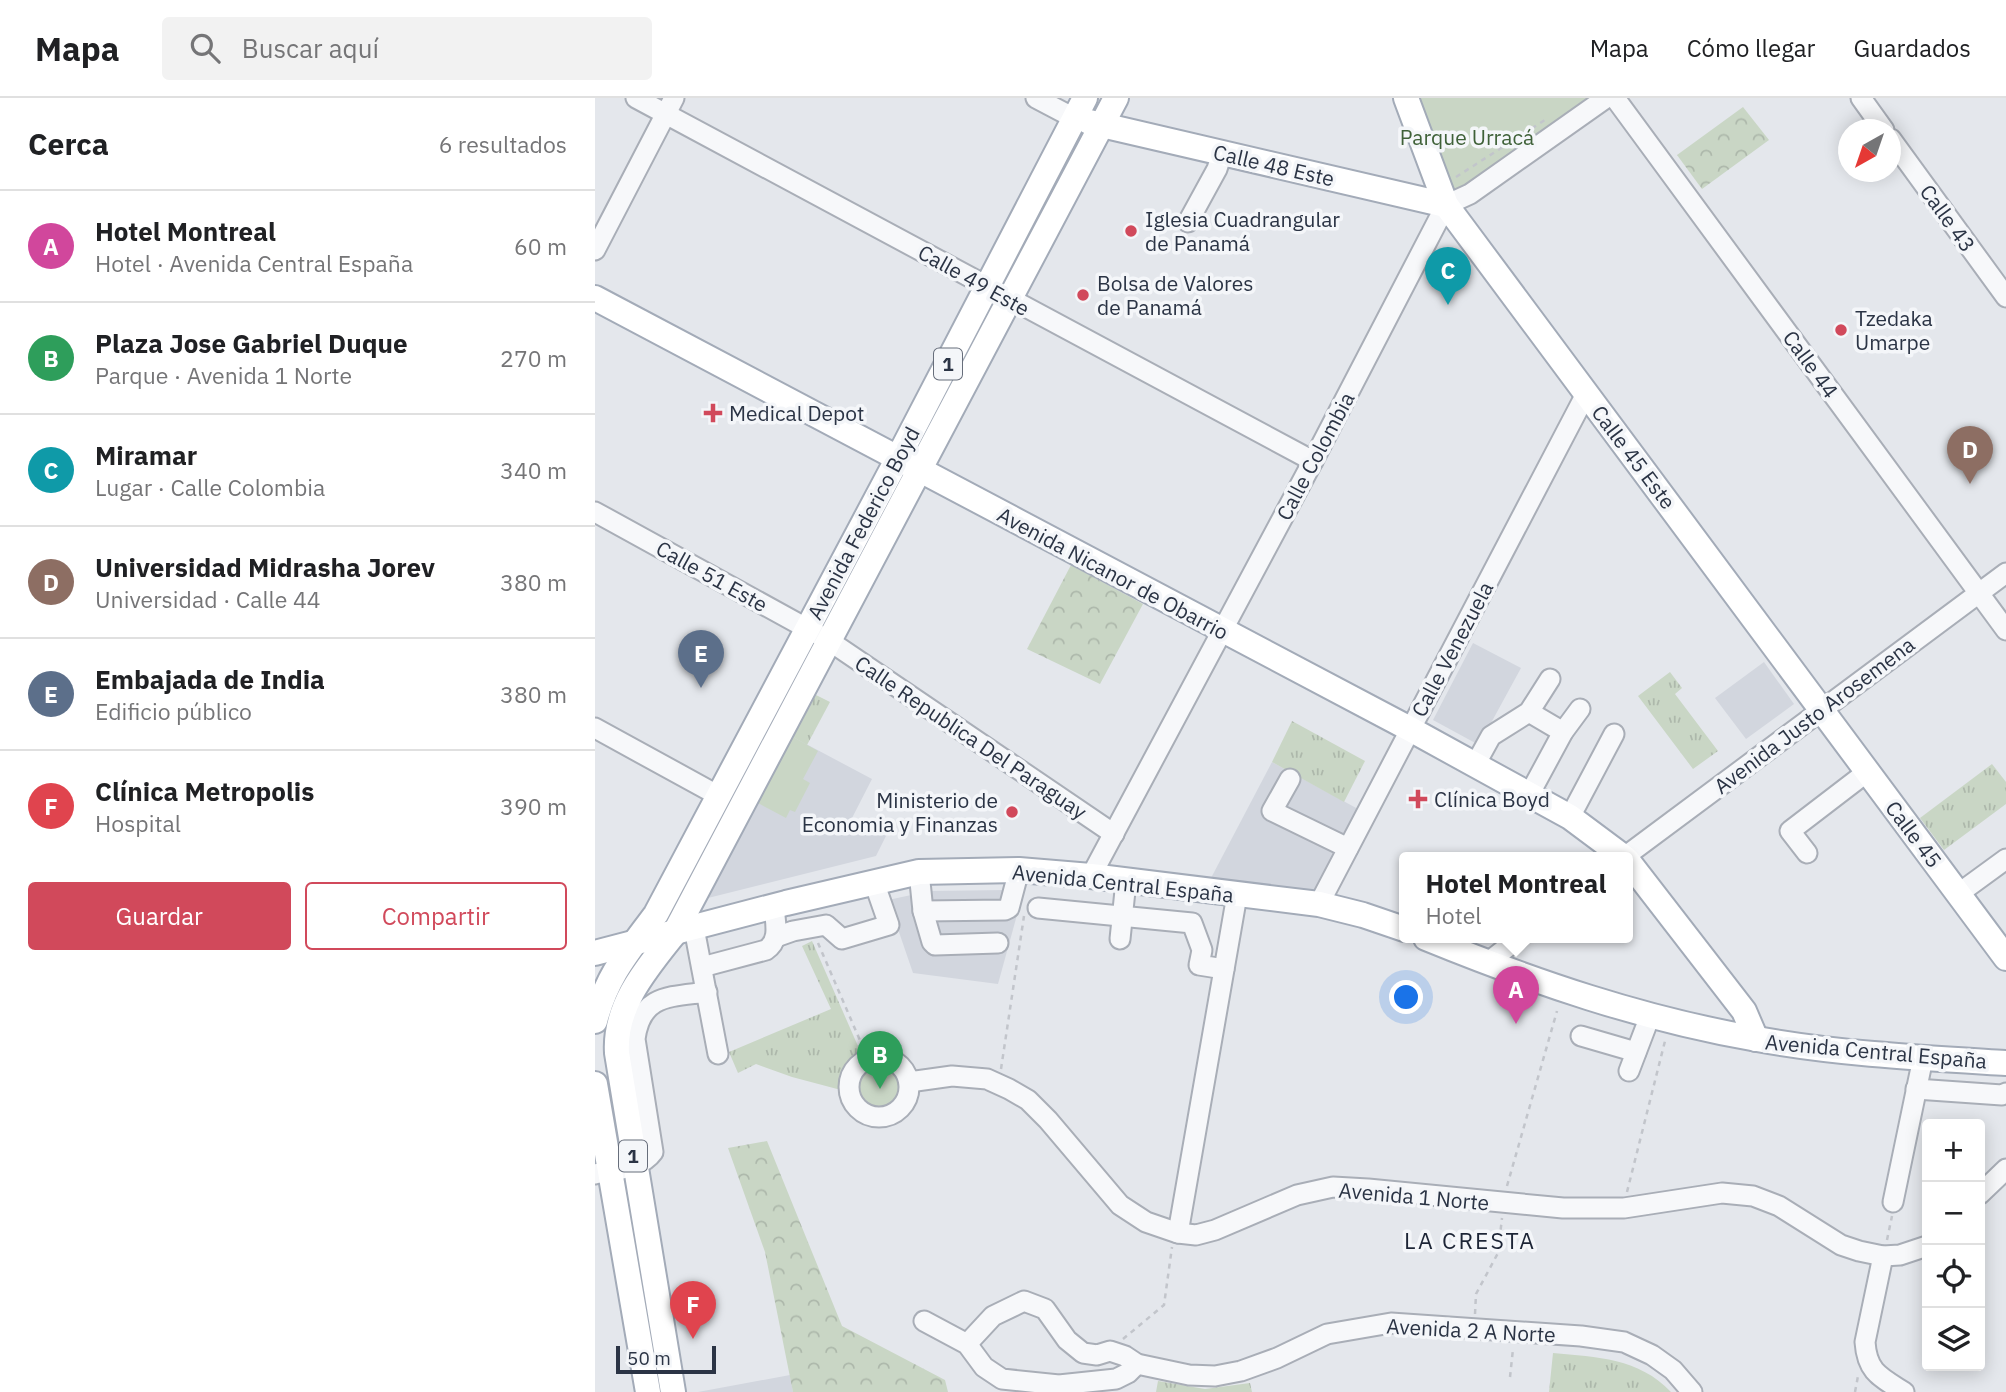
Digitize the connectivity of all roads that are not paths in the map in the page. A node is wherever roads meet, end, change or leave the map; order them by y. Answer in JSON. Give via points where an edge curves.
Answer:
{"nodes":[{"id":1,"x":636,"y":98,"type":"edge"},
{"id":2,"x":1036,"y":98,"type":"edge"},
{"id":3,"x":1115,"y":98,"type":"edge"},
{"id":4,"x":1406,"y":98,"type":"edge"},
{"id":5,"x":1607,"y":98,"type":"edge"},
{"id":6,"x":1615,"y":98,"type":"edge"},
{"id":7,"x":1861,"y":98,"type":"edge"},
{"id":8,"x":670,"y":106,"type":"edge"},
{"id":9,"x":1080,"y":108,"type":"edge"},
{"id":10,"x":1876,"y":119,"type":"edge"},
{"id":11,"x":1101,"y":125,"type":"junction"},
{"id":12,"x":1222,"y":153,"type":"junction"},
{"id":13,"x":1901,"y":153,"type":"edge"},
{"id":14,"x":1446,"y":205,"type":"junction"},
{"id":15,"x":1188,"y":222,"type":"dead end"},
{"id":16,"x":595,"y":250,"type":"edge"},
{"id":17,"x":988,"y":286,"type":"junction"},
{"id":18,"x":2006,"y":297,"type":"edge"},
{"id":19,"x":595,"y":298,"type":"edge"},
{"id":20,"x":1010,"y":299,"type":"junction"},
{"id":21,"x":1586,"y":394,"type":"junction"},
{"id":22,"x":1313,"y":461,"type":"junction"},
{"id":23,"x":908,"y":464,"type":"junction"},
{"id":24,"x":595,"y":512,"type":"edge"},
{"id":25,"x":2006,"y":573,"type":"edge"},
{"id":26,"x":1979,"y":593,"type":"junction"},
{"id":27,"x":2006,"y":630,"type":"edge"},
{"id":28,"x":1223,"y":631,"type":"junction"},
{"id":29,"x":818,"y":634,"type":"junction"},
{"id":30,"x":1550,"y":679,"type":"dead end"},
{"id":31,"x":1580,"y":709,"type":"dead end"},
{"id":32,"x":1821,"y":710,"type":"junction"},
{"id":33,"x":1529,"y":712,"type":"junction"},
{"id":34,"x":595,"y":728,"type":"edge"},
{"id":35,"x":1410,"y":729,"type":"junction"},
{"id":36,"x":1563,"y":732,"type":"junction"},
{"id":37,"x":1614,"y":734,"type":"dead end"},
{"id":38,"x":1475,"y":765,"type":"junction"},
{"id":39,"x":1867,"y":772,"type":"junction"},
{"id":40,"x":1290,"y":779,"type":"dead end"},
{"id":41,"x":1529,"y":795,"type":"junction"},
{"id":42,"x":719,"y":796,"type":"junction"},
{"id":43,"x":1570,"y":817,"type":"junction"},
{"id":44,"x":729,"y":828,"type":"junction"},
{"id":45,"x":1114,"y":834,"type":"junction"},
{"id":46,"x":1348,"y":848,"type":"junction"},
{"id":47,"x":1617,"y":852,"type":"edge"},
{"id":48,"x":1633,"y":852,"type":"edge"},
{"id":49,"x":1807,"y":853,"type":"dead end"},
{"id":50,"x":2006,"y":859,"type":"edge"},
{"id":51,"x":1633,"y":868,"type":"edge"},
{"id":52,"x":1019,"y":870,"type":"junction"},
{"id":53,"x":919,"y":872,"type":"junction"},
{"id":54,"x":1091,"y":876,"type":"junction"},
{"id":55,"x":874,"y":881,"type":"junction"},
{"id":56,"x":1126,"y":881,"type":"junction"},
{"id":57,"x":1958,"y":894,"type":"junction"},
{"id":58,"x":1237,"y":895,"type":"junction"},
{"id":59,"x":1319,"y":904,"type":"junction"},
{"id":60,"x":774,"y":906,"type":"junction"},
{"id":61,"x":923,"y":911,"type":"junction"},
{"id":62,"x":1031,"y":912,"type":"road end"},
{"id":63,"x":1123,"y":915,"type":"junction"},
{"id":64,"x":1399,"y":927,"type":"edge"},
{"id":65,"x":684,"y":931,"type":"junction"},
{"id":66,"x":776,"y":937,"type":"junction"},
{"id":67,"x":1120,"y":939,"type":"dead end"},
{"id":68,"x":634,"y":943,"type":"junction"},
{"id":69,"x":998,"y":943,"type":"dead end"},
{"id":70,"x":1439,"y":943,"type":"edge"},
{"id":71,"x":1512,"y":943,"type":"edge"},
{"id":72,"x":595,"y":953,"type":"edge"},
{"id":73,"x":2006,"y":958,"type":"edge"},
{"id":74,"x":1487,"y":962,"type":"junction"},
{"id":75,"x":702,"y":967,"type":"junction"},
{"id":76,"x":1224,"y":969,"type":"junction"},
{"id":77,"x":707,"y":992,"type":"junction"},
{"id":78,"x":1650,"y":1016,"type":"junction"},
{"id":79,"x":595,"y":1021,"type":"edge"},
{"id":80,"x":1581,"y":1036,"type":"dead end"},
{"id":81,"x":1756,"y":1039,"type":"junction"},
{"id":82,"x":1636,"y":1052,"type":"junction"},
{"id":83,"x":718,"y":1054,"type":"dead end"},
{"id":84,"x":1923,"y":1058,"type":"junction"},
{"id":85,"x":2006,"y":1063,"type":"edge"},
{"id":86,"x":1629,"y":1072,"type":"dead end"},
{"id":87,"x":909,"y":1082,"type":"dead end"},
{"id":88,"x":1916,"y":1089,"type":"junction"},
{"id":89,"x":633,"y":1090,"type":"junction"},
{"id":90,"x":596,"y":1092,"type":"edge"},
{"id":91,"x":2006,"y":1093,"type":"edge"},
{"id":92,"x":635,"y":1166,"type":"junction"},
{"id":93,"x":2006,"y":1169,"type":"edge"},
{"id":94,"x":602,"y":1173,"type":"edge"},
{"id":95,"x":1985,"y":1189,"type":"edge"},
{"id":96,"x":1893,"y":1205,"type":"road end"},
{"id":97,"x":1175,"y":1237,"type":"junction"},
{"id":98,"x":1922,"y":1248,"type":"edge"},
{"id":99,"x":1884,"y":1251,"type":"junction"},
{"id":100,"x":924,"y":1321,"type":"dead end"},
{"id":101,"x":967,"y":1344,"type":"junction"},
{"id":102,"x":1097,"y":1356,"type":"junction"},
{"id":103,"x":1137,"y":1364,"type":"junction"},
{"id":104,"x":1104,"y":1380,"type":"junction"},
{"id":105,"x":648,"y":1392,"type":"edge"},
{"id":106,"x":673,"y":1392,"type":"edge"},
{"id":107,"x":1692,"y":1392,"type":"edge"},
{"id":108,"x":1904,"y":1392,"type":"edge"}],
"edges":[{"from":1,"to":8,"type":"street","name":"Calle 49 Este"},
{"from":2,"to":9,"type":"street"},
{"from":3,"to":11,"type":"main road","name":"Avenida Federico Boyd","number":"1"},
{"from":4,"to":14,"type":"main road"},
{"from":5,"to":14,"type":"street","via":[[1470,194]]},
{"from":6,"to":26,"type":"street","name":"Calle 44"},
{"from":7,"to":10,"type":"street"},
{"from":8,"to":16,"type":"street"},
{"from":8,"to":17,"type":"street","name":"Calle 49 Este"},
{"from":9,"to":11,"type":"main road","name":"Calle 48 Este"},
{"from":9,"to":17,"type":"main road","name":"Avenida Federico Boyd","number":"1"},
{"from":11,"to":12,"type":"main road","name":"Calle 48 Este"},
{"from":11,"to":20,"type":"main road","name":"Avenida Federico Boyd","number":"1"},
{"from":12,"to":14,"type":"main road","name":"Calle 48 Este"},
{"from":12,"to":15,"type":"street"},
{"from":13,"to":18,"type":"street","name":"Calle 43"},
{"from":14,"to":21,"type":"main road","name":"Calle 45 Este"},
{"from":14,"to":22,"type":"street","name":"Calle Colombia"},
{"from":17,"to":20,"type":"street","name":"Calle 49 Este"},
{"from":17,"to":23,"type":"main road","name":"Avenida Federico Boyd","number":"1"},
{"from":19,"to":23,"type":"main road","name":"Avenida Nicanor de Obarrio"},
{"from":20,"to":22,"type":"street","name":"Calle 49 Este"},
{"from":20,"to":23,"type":"main road","name":"Avenida Federico Boyd","number":"1"},
{"from":21,"to":32,"type":"main road","name":"Calle 45 Este"},
{"from":21,"to":35,"type":"street","name":"Calle Venezuela"},
{"from":22,"to":28,"type":"street","name":"Calle Colombia"},
{"from":23,"to":28,"type":"main road","name":"Avenida Nicanor de Obarrio"},
{"from":23,"to":29,"type":"main road","name":"Avenida Federico Boyd","number":"1"},
{"from":24,"to":29,"type":"street","name":"Calle 51 Este"},
{"from":25,"to":26,"type":"street","name":"Avenida Justo Arosemena"},
{"from":26,"to":27,"type":"street","name":"Calle 44"},
{"from":26,"to":32,"type":"street","name":"Avenida Justo Arosemena"},
{"from":28,"to":35,"type":"main road","name":"Avenida Nicanor de Obarrio"},
{"from":28,"to":45,"type":"street","name":"Calle Colombia"},
{"from":29,"to":42,"type":"main road","name":"Avenida Federico Boyd","number":"1"},
{"from":29,"to":44,"type":"main road","name":"Avenida Federico Boyd","number":"1"},
{"from":29,"to":45,"type":"street","name":"Calle Republica Del Paraguay"},
{"from":30,"to":33,"type":"street"},
{"from":31,"to":36,"type":"street"},
{"from":32,"to":39,"type":"main road","name":"Calle 45"},
{"from":32,"to":48,"type":"street","name":"Avenida Justo Arosemena"},
{"from":33,"to":36,"type":"street"},
{"from":33,"to":38,"type":"street","via":[[1491,736]]},
{"from":34,"to":42,"type":"street"},
{"from":35,"to":38,"type":"main road","name":"Avenida Nicanor de Obarrio"},
{"from":35,"to":46,"type":"street","name":"Calle Venezuela"},
{"from":36,"to":41,"type":"street"},
{"from":37,"to":43,"type":"street"},
{"from":38,"to":41,"type":"main road","name":"Avenida Nicanor de Obarrio"},
{"from":39,"to":49,"type":"street","via":[[1790,831]]},
{"from":39,"to":57,"type":"main road","name":"Calle 45"},
{"from":40,"to":46,"type":"street","via":[[1272,811]]},
{"from":41,"to":43,"type":"main road","name":"Avenida Nicanor de Obarrio"},
{"from":42,"to":44,"type":"main road","via":[[729,808]]},
{"from":42,"to":68,"type":"main road","name":"Avenida Federico Boyd","number":"1","via":[[656,914]]},
{"from":43,"to":47,"type":"main road","name":"Avenida Nicanor de Obarrio"},
{"from":44,"to":65,"type":"main road","name":"Avenida Federico Boyd","number":"1"},
{"from":45,"to":54,"type":"street","name":"Calle Colombia"},
{"from":46,"to":59,"type":"street","name":"Calle Venezuela"},
{"from":50,"to":57,"type":"street"},
{"from":51,"to":81,"type":"main road","name":"Avenida Nicanor de Obarrio","via":[[1744,1011]]},
{"from":52,"to":53,"type":"main road","name":"Avenida Central España"},
{"from":52,"to":54,"type":"main road","name":"Avenida Central España"},
{"from":52,"to":61,"type":"street","via":[[1005,910]]},
{"from":53,"to":55,"type":"main road","name":"Avenida Central España"},
{"from":53,"to":61,"type":"street"},
{"from":54,"to":56,"type":"main road","name":"Avenida Central España"},
{"from":55,"to":60,"type":"main road","name":"Avenida Central España"},
{"from":55,"to":66,"type":"street","via":[[889,925],[842,939],[826,925]]},
{"from":56,"to":58,"type":"main road","name":"Avenida Central España"},
{"from":56,"to":63,"type":"street"},
{"from":57,"to":73,"type":"main road","name":"Calle 45"},
{"from":58,"to":59,"type":"main road","name":"Avenida Central España"},
{"from":58,"to":76,"type":"street"},
{"from":59,"to":64,"type":"main road","name":"Avenida Central España"},
{"from":60,"to":65,"type":"main road","name":"Avenida Central España"},
{"from":60,"to":66,"type":"street"},
{"from":61,"to":69,"type":"street","via":[[929,939],[935,945]]},
{"from":62,"to":63,"type":"street"},
{"from":63,"to":67,"type":"street"},
{"from":63,"to":76,"type":"street","via":[[1192,923],[1202,950],[1199,965]]},
{"from":65,"to":68,"type":"main road","name":"Avenida Central España"},
{"from":65,"to":75,"type":"street"},
{"from":65,"to":89,"type":"main road","number":"1","via":[[644,971],[619,1020],[616,1045]]},
{"from":66,"to":75,"type":"street","via":[[766,950]]},
{"from":68,"to":72,"type":"main road","name":"Avenida Central España"},
{"from":68,"to":79,"type":"main road","number":"1","via":[[612,974]]},
{"from":70,"to":74,"type":"main road","name":"Avenida Central España"},
{"from":71,"to":74,"type":"street"},
{"from":74,"to":78,"type":"main road","name":"Avenida Central España"},
{"from":75,"to":77,"type":"street"},
{"from":76,"to":97,"type":"street"},
{"from":77,"to":83,"type":"street"},
{"from":77,"to":89,"type":"street","via":[[664,998],[643,1013],[635,1039]]},
{"from":78,"to":81,"type":"main road","name":"Avenida Central España"},
{"from":78,"to":82,"type":"street"},
{"from":80,"to":82,"type":"street"},
{"from":81,"to":84,"type":"main road","name":"Avenida Central España"},
{"from":82,"to":86,"type":"street"},
{"from":84,"to":85,"type":"main road","name":"Avenida Central España"},
{"from":84,"to":88,"type":"street"},
{"from":87,"to":97,"type":"street","name":"Avenida 1 Norte","via":[[952,1076],[987,1079],[1028,1100],[1120,1205]]},
{"from":88,"to":91,"type":"street"},
{"from":88,"to":96,"type":"street"},
{"from":89,"to":92,"type":"main road","number":"1"},
{"from":90,"to":94,"type":"main road","number":"1"},
{"from":92,"to":94,"type":"street"},
{"from":92,"to":106,"type":"main road","number":"1"},
{"from":93,"to":95,"type":"street"},
{"from":94,"to":105,"type":"main road","number":"1"},
{"from":97,"to":99,"type":"street","name":"Avenida 1 Norte","via":[[1215,1230],[1297,1195],[1333,1187],[1563,1208],[1624,1208],[1722,1193],[1753,1196],[1779,1206],[1842,1245],[1859,1251]]},
{"from":98,"to":99,"type":"street","name":"Avenida 1 Norte","via":[[1900,1255]]},
{"from":99,"to":108,"type":"street","via":[[1866,1353],[1880,1377]]},
{"from":100,"to":101,"type":"street"},
{"from":101,"to":102,"type":"street","via":[[993,1316],[1024,1301],[1045,1309],[1067,1340],[1083,1353]]},
{"from":101,"to":104,"type":"street","via":[[984,1367],[1002,1379],[1059,1385]]},
{"from":102,"to":103,"type":"street","name":"Avenida 2 A Norte","via":[[1110,1351]]},
{"from":102,"to":104,"type":"street"},
{"from":103,"to":104,"type":"street","via":[[1116,1379]]},
{"from":103,"to":107,"type":"street","name":"Avenida 2 A Norte","via":[[1215,1376],[1277,1359],[1327,1334],[1391,1323],[1624,1342],[1673,1370]]}]}
